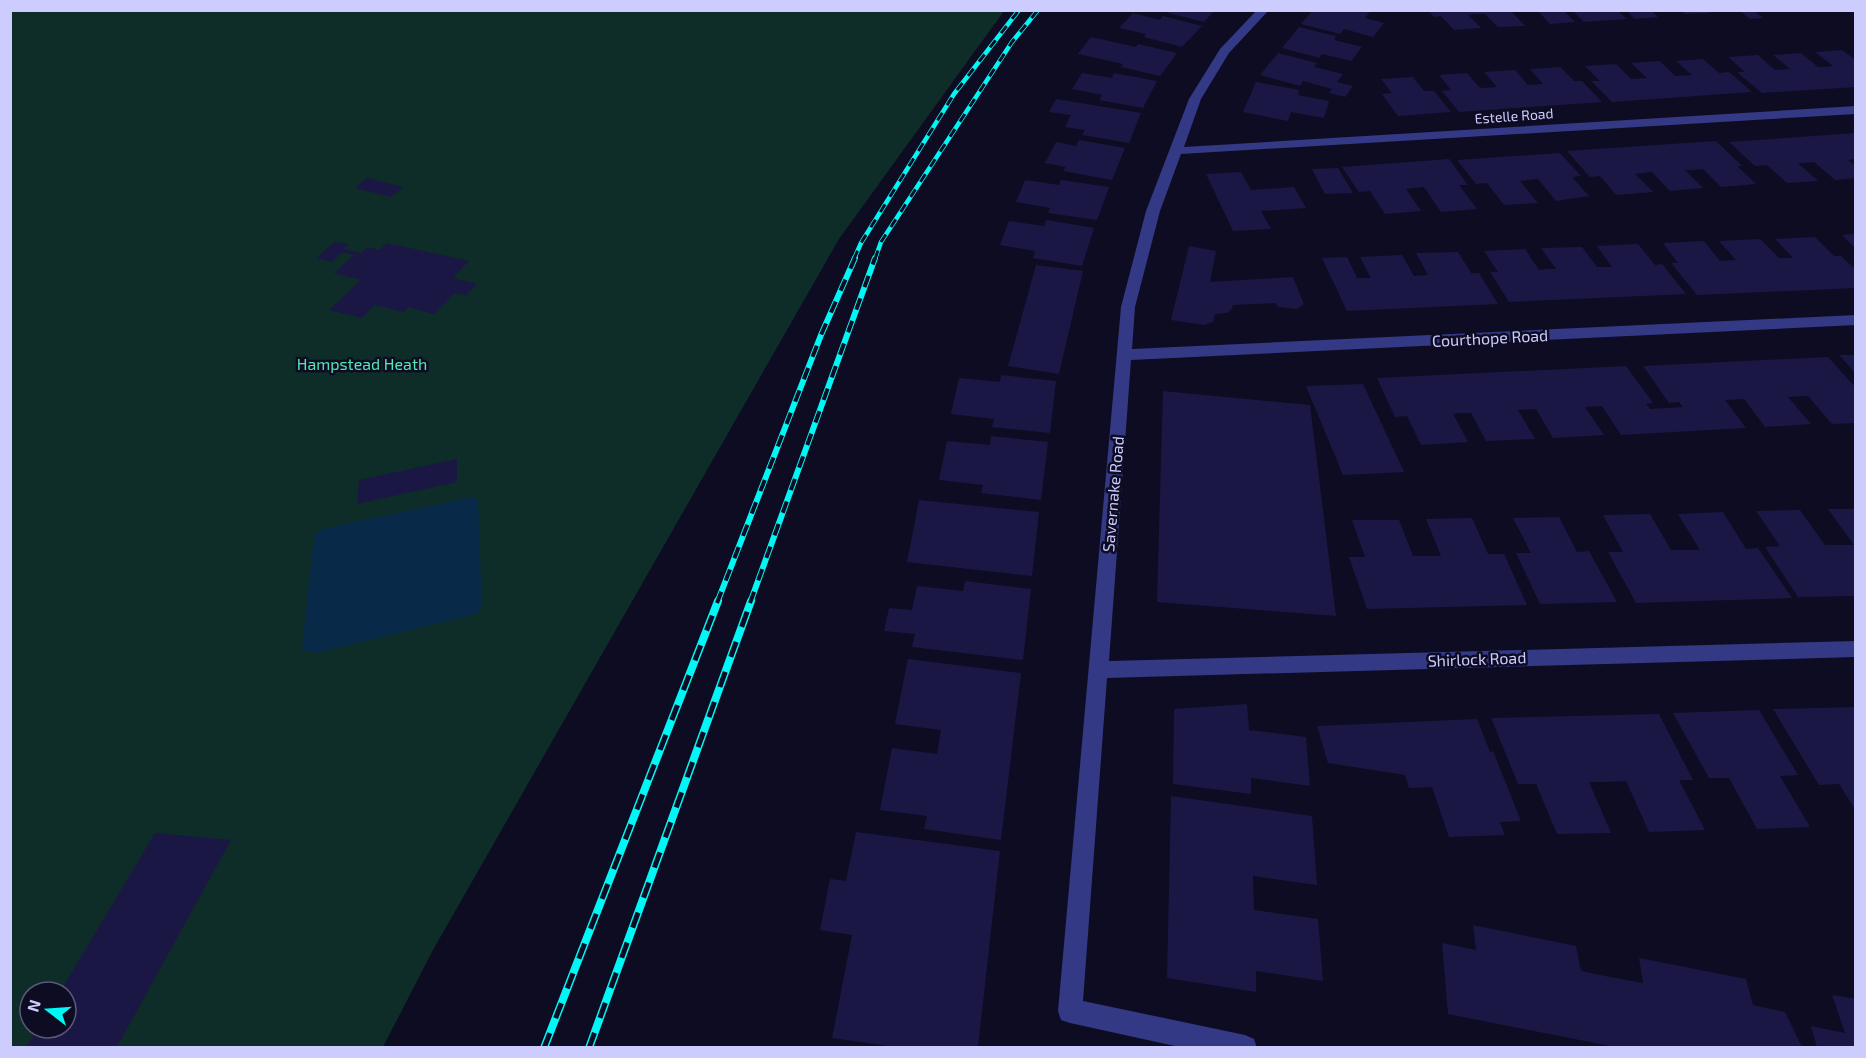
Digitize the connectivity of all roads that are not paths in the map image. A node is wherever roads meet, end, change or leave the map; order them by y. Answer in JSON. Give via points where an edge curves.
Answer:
{"nodes":[{"id":1,"x":1264,"y":10,"type":"edge"},
{"id":2,"x":1856,"y":110,"type":"edge"},
{"id":3,"x":1174,"y":151,"type":"junction"},
{"id":4,"x":1856,"y":320,"type":"edge"},
{"id":5,"x":1124,"y":355,"type":"junction"},
{"id":6,"x":1856,"y":649,"type":"edge"},
{"id":7,"x":1099,"y":670,"type":"junction"},
{"id":8,"x":1245,"y":1047,"type":"edge"}],
"edges":[{"from":1,"to":3,"type":"street","name":"Savernake Road","via":[[1224,51],[1195,99]]},
{"from":2,"to":3,"type":"street","name":"Estelle Road"},
{"from":3,"to":5,"type":"street","name":"Savernake Road","via":[[1153,211],[1128,307]]},
{"from":4,"to":5,"type":"street","name":"Courthope Road"},
{"from":5,"to":7,"type":"street","name":"Savernake Road"},
{"from":6,"to":7,"type":"street","name":"Shirlock Road"},
{"from":7,"to":8,"type":"street","name":"Savernake Road","via":[[1070,1011]]}]}
